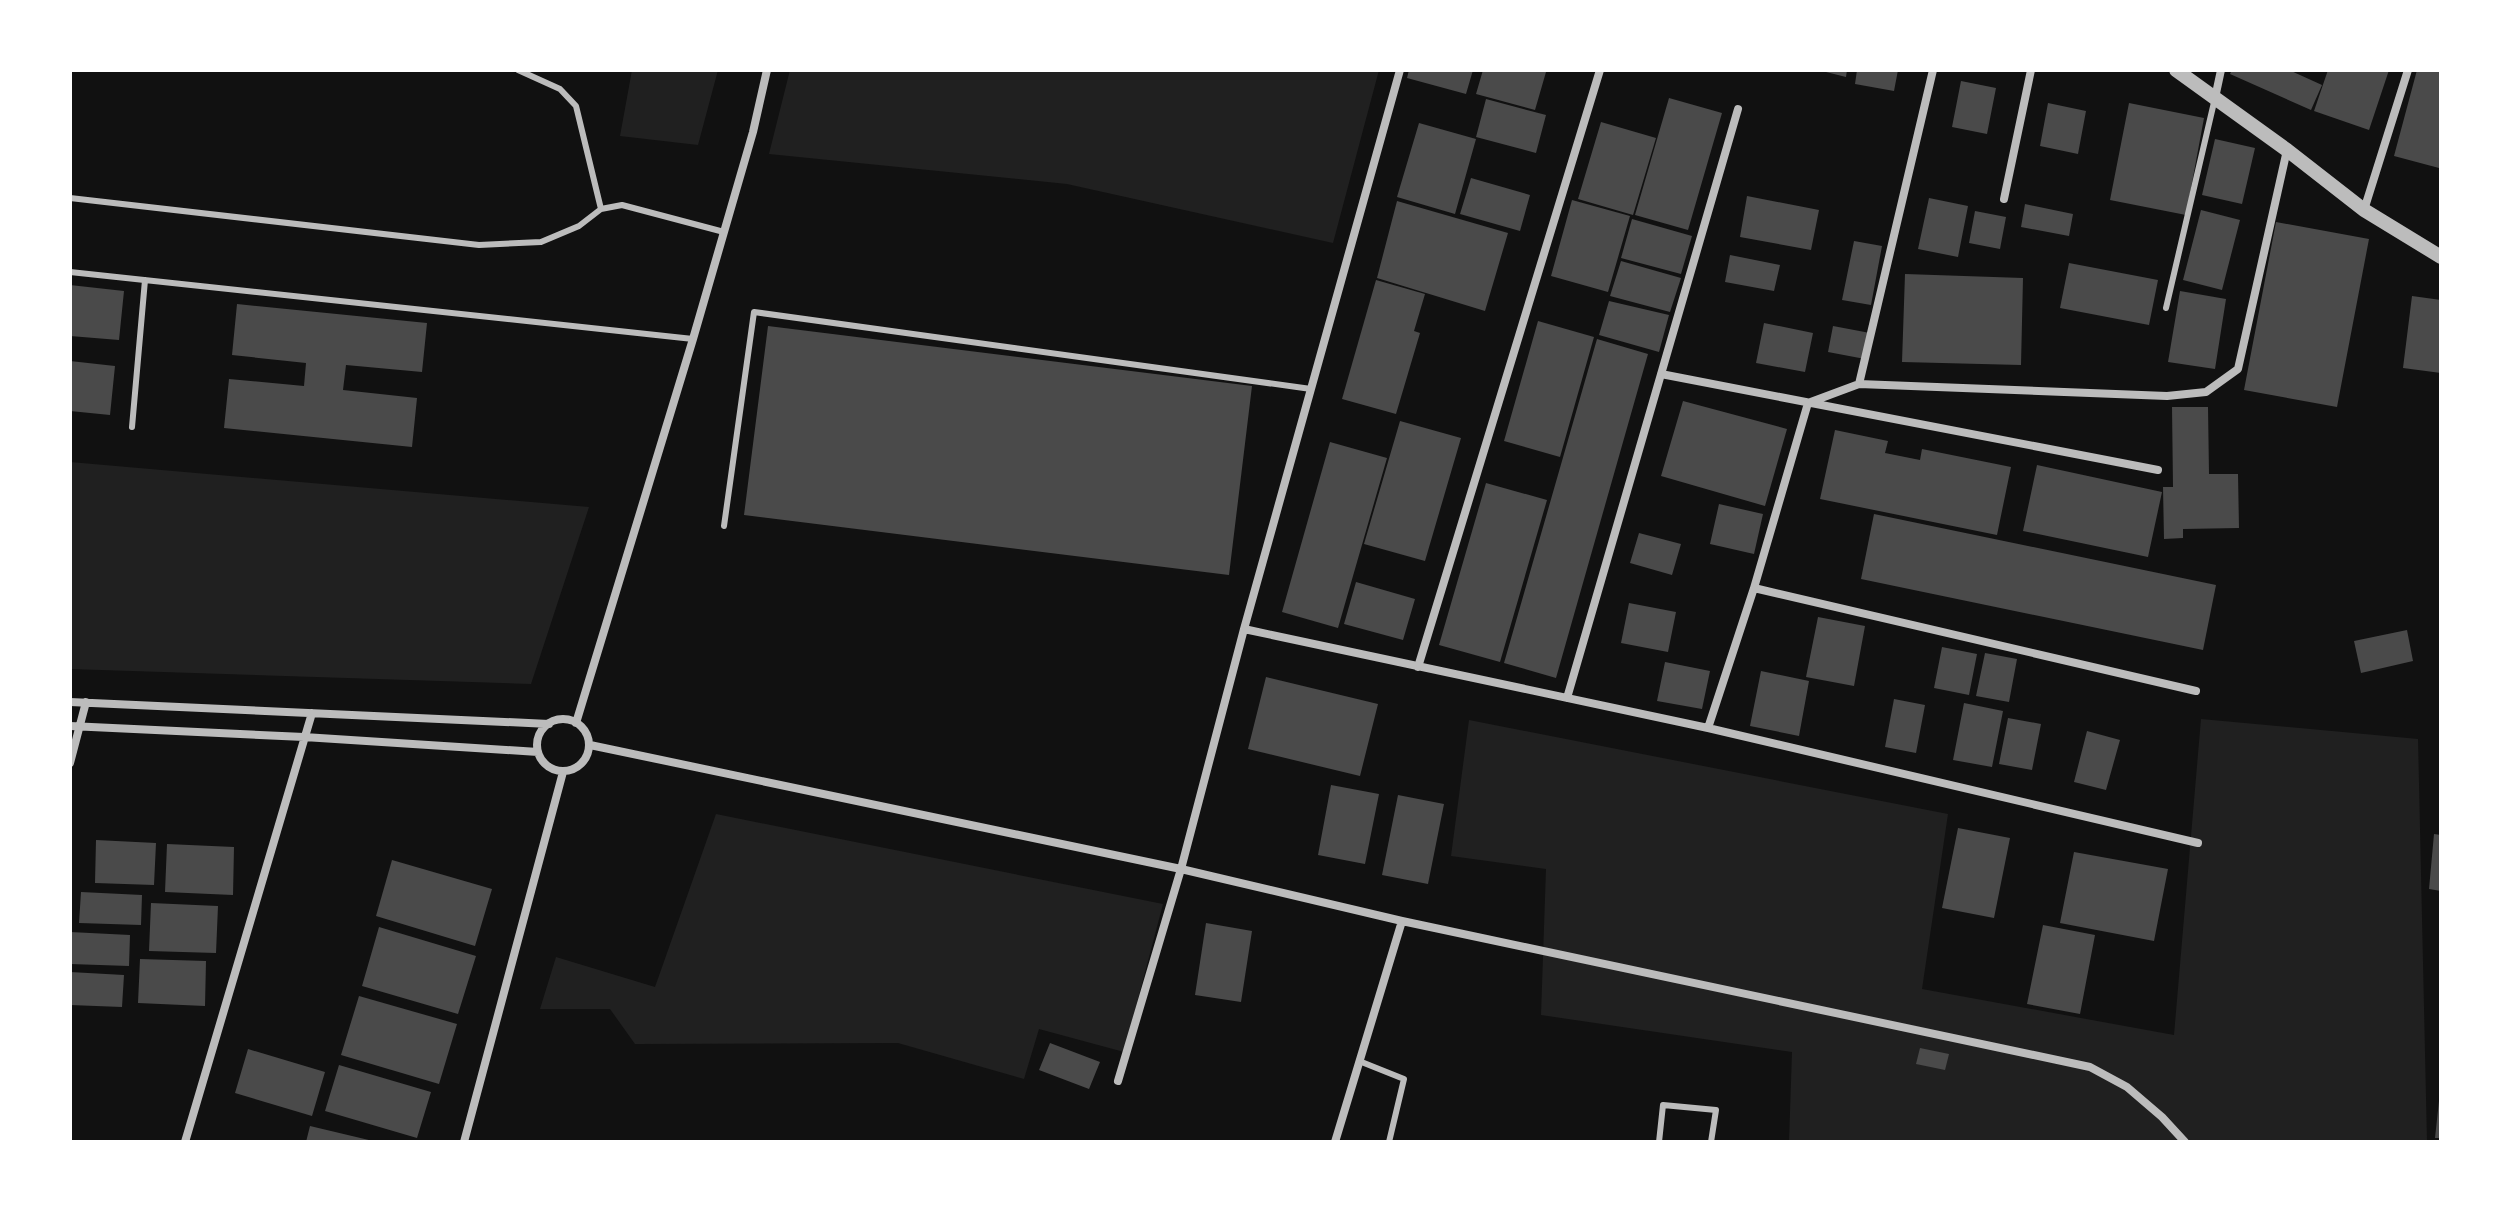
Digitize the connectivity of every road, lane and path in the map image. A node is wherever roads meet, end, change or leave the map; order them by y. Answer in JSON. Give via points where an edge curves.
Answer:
{"nodes":[{"id":1,"x":518,"y":70,"type":"edge"},
{"id":2,"x":767,"y":70,"type":"edge"},
{"id":3,"x":1400,"y":70,"type":"edge"},
{"id":4,"x":1600,"y":70,"type":"edge"},
{"id":5,"x":1933,"y":70,"type":"edge"},
{"id":6,"x":2031,"y":70,"type":"edge"},
{"id":7,"x":2176,"y":70,"type":"edge"},
{"id":8,"x":2221,"y":70,"type":"edge"},
{"id":9,"x":2408,"y":70,"type":"edge"},
{"id":10,"x":2215,"y":98,"type":"junction"},
{"id":11,"x":1738,"y":109,"type":"dead end"},
{"id":12,"x":2287,"y":150,"type":"junction"},
{"id":13,"x":70,"y":198,"type":"edge"},
{"id":14,"x":2004,"y":199,"type":"dead end"},
{"id":15,"x":601,"y":209,"type":"junction"},
{"id":16,"x":2364,"y":210,"type":"junction"},
{"id":17,"x":724,"y":232,"type":"junction"},
{"id":18,"x":2441,"y":257,"type":"edge"},
{"id":19,"x":70,"y":272,"type":"edge"},
{"id":20,"x":145,"y":280,"type":"junction"},
{"id":21,"x":2166,"y":308,"type":"dead end"},
{"id":22,"x":693,"y":339,"type":"junction"},
{"id":23,"x":1661,"y":374,"type":"junction"},
{"id":24,"x":1859,"y":384,"type":"junction"},
{"id":25,"x":1311,"y":389,"type":"junction"},
{"id":26,"x":1808,"y":403,"type":"junction"},
{"id":27,"x":132,"y":427,"type":"dead end"},
{"id":28,"x":2158,"y":470,"type":"dead end"},
{"id":29,"x":724,"y":526,"type":"dead end"},
{"id":30,"x":1754,"y":588,"type":"junction"},
{"id":31,"x":1244,"y":629,"type":"junction"},
{"id":32,"x":1418,"y":667,"type":"junction"},
{"id":33,"x":2196,"y":691,"type":"dead end"},
{"id":34,"x":1567,"y":698,"type":"junction"},
{"id":35,"x":70,"y":702,"type":"edge"},
{"id":36,"x":86,"y":702,"type":"junction"},
{"id":37,"x":312,"y":713,"type":"junction"},
{"id":38,"x":576,"y":723,"type":"junction"},
{"id":39,"x":549,"y":724,"type":"junction"},
{"id":40,"x":75,"y":726,"type":"edge"},
{"id":41,"x":1708,"y":728,"type":"junction"},
{"id":42,"x":304,"y":737,"type":"junction"},
{"id":43,"x":590,"y":745,"type":"junction"},
{"id":44,"x":538,"y":752,"type":"junction"},
{"id":45,"x":70,"y":763,"type":"edge"},
{"id":46,"x":563,"y":772,"type":"junction"},
{"id":47,"x":2198,"y":843,"type":"dead end"},
{"id":48,"x":1181,"y":869,"type":"junction"},
{"id":49,"x":1402,"y":921,"type":"junction"},
{"id":50,"x":1359,"y":1061,"type":"junction"},
{"id":51,"x":1118,"y":1081,"type":"dead end"},
{"id":52,"x":185,"y":1142,"type":"edge"},
{"id":53,"x":464,"y":1142,"type":"edge"},
{"id":54,"x":1335,"y":1142,"type":"edge"},
{"id":55,"x":1389,"y":1142,"type":"edge"},
{"id":56,"x":1659,"y":1142,"type":"edge"},
{"id":57,"x":1711,"y":1142,"type":"edge"},
{"id":58,"x":2185,"y":1142,"type":"edge"}],
"edges":[{"from":1,"to":15,"type":"lane","via":[[560,89],[576,106]]},
{"from":2,"to":17,"type":"street"},
{"from":3,"to":25,"type":"street"},
{"from":4,"to":32,"type":"street"},
{"from":5,"to":24,"type":"street"},
{"from":6,"to":14,"type":"street"},
{"from":7,"to":10,"type":"street"},
{"from":8,"to":10,"type":"street"},
{"from":9,"to":16,"type":"street"},
{"from":10,"to":12,"type":"street"},
{"from":10,"to":21,"type":"lane"},
{"from":11,"to":23,"type":"street"},
{"from":12,"to":16,"type":"street"},
{"from":12,"to":24,"type":"street","via":[[2238,369],[2206,392],[2167,396]]},
{"from":13,"to":15,"type":"lane","via":[[479,245],[541,242],[579,226]]},
{"from":15,"to":17,"type":"lane","via":[[622,205]]},
{"from":16,"to":18,"type":"street"},
{"from":17,"to":22,"type":"street"},
{"from":19,"to":20,"type":"lane"},
{"from":20,"to":22,"type":"lane"},
{"from":20,"to":27,"type":"lane"},
{"from":22,"to":38,"type":"street"},
{"from":23,"to":26,"type":"street"},
{"from":23,"to":34,"type":"street"},
{"from":24,"to":26,"type":"street"},
{"from":25,"to":29,"type":"lane","via":[[754,312]]},
{"from":25,"to":31,"type":"street"},
{"from":26,"to":28,"type":"street"},
{"from":26,"to":30,"type":"street"},
{"from":30,"to":33,"type":"street"},
{"from":30,"to":41,"type":"street"},
{"from":31,"to":32,"type":"street"},
{"from":31,"to":48,"type":"street"},
{"from":32,"to":34,"type":"street"},
{"from":34,"to":41,"type":"street"},
{"from":35,"to":36,"type":"street"},
{"from":36,"to":37,"type":"street"},
{"from":36,"to":40,"type":"street"},
{"from":37,"to":39,"type":"street"},
{"from":37,"to":42,"type":"street"},
{"from":38,"to":39,"type":"street","via":[[562,719]]},
{"from":38,"to":43,"type":"street"},
{"from":39,"to":44,"type":"street","via":[[539,735]]},
{"from":40,"to":42,"type":"street"},
{"from":40,"to":45,"type":"street"},
{"from":41,"to":47,"type":"street"},
{"from":42,"to":44,"type":"street"},
{"from":42,"to":52,"type":"street"},
{"from":43,"to":46,"type":"street","via":[[585,760]]},
{"from":43,"to":48,"type":"street"},
{"from":44,"to":46,"type":"street","via":[[547,766]]},
{"from":46,"to":53,"type":"street"},
{"from":48,"to":49,"type":"street"},
{"from":48,"to":51,"type":"street"},
{"from":49,"to":50,"type":"street"},
{"from":49,"to":58,"type":"street","via":[[2090,1067],[2127,1087]]},
{"from":50,"to":54,"type":"street"},
{"from":50,"to":55,"type":"lane","via":[[1404,1079]]},
{"from":56,"to":57,"type":"lane","via":[[1663,1105],[1716,1110]]}]}
